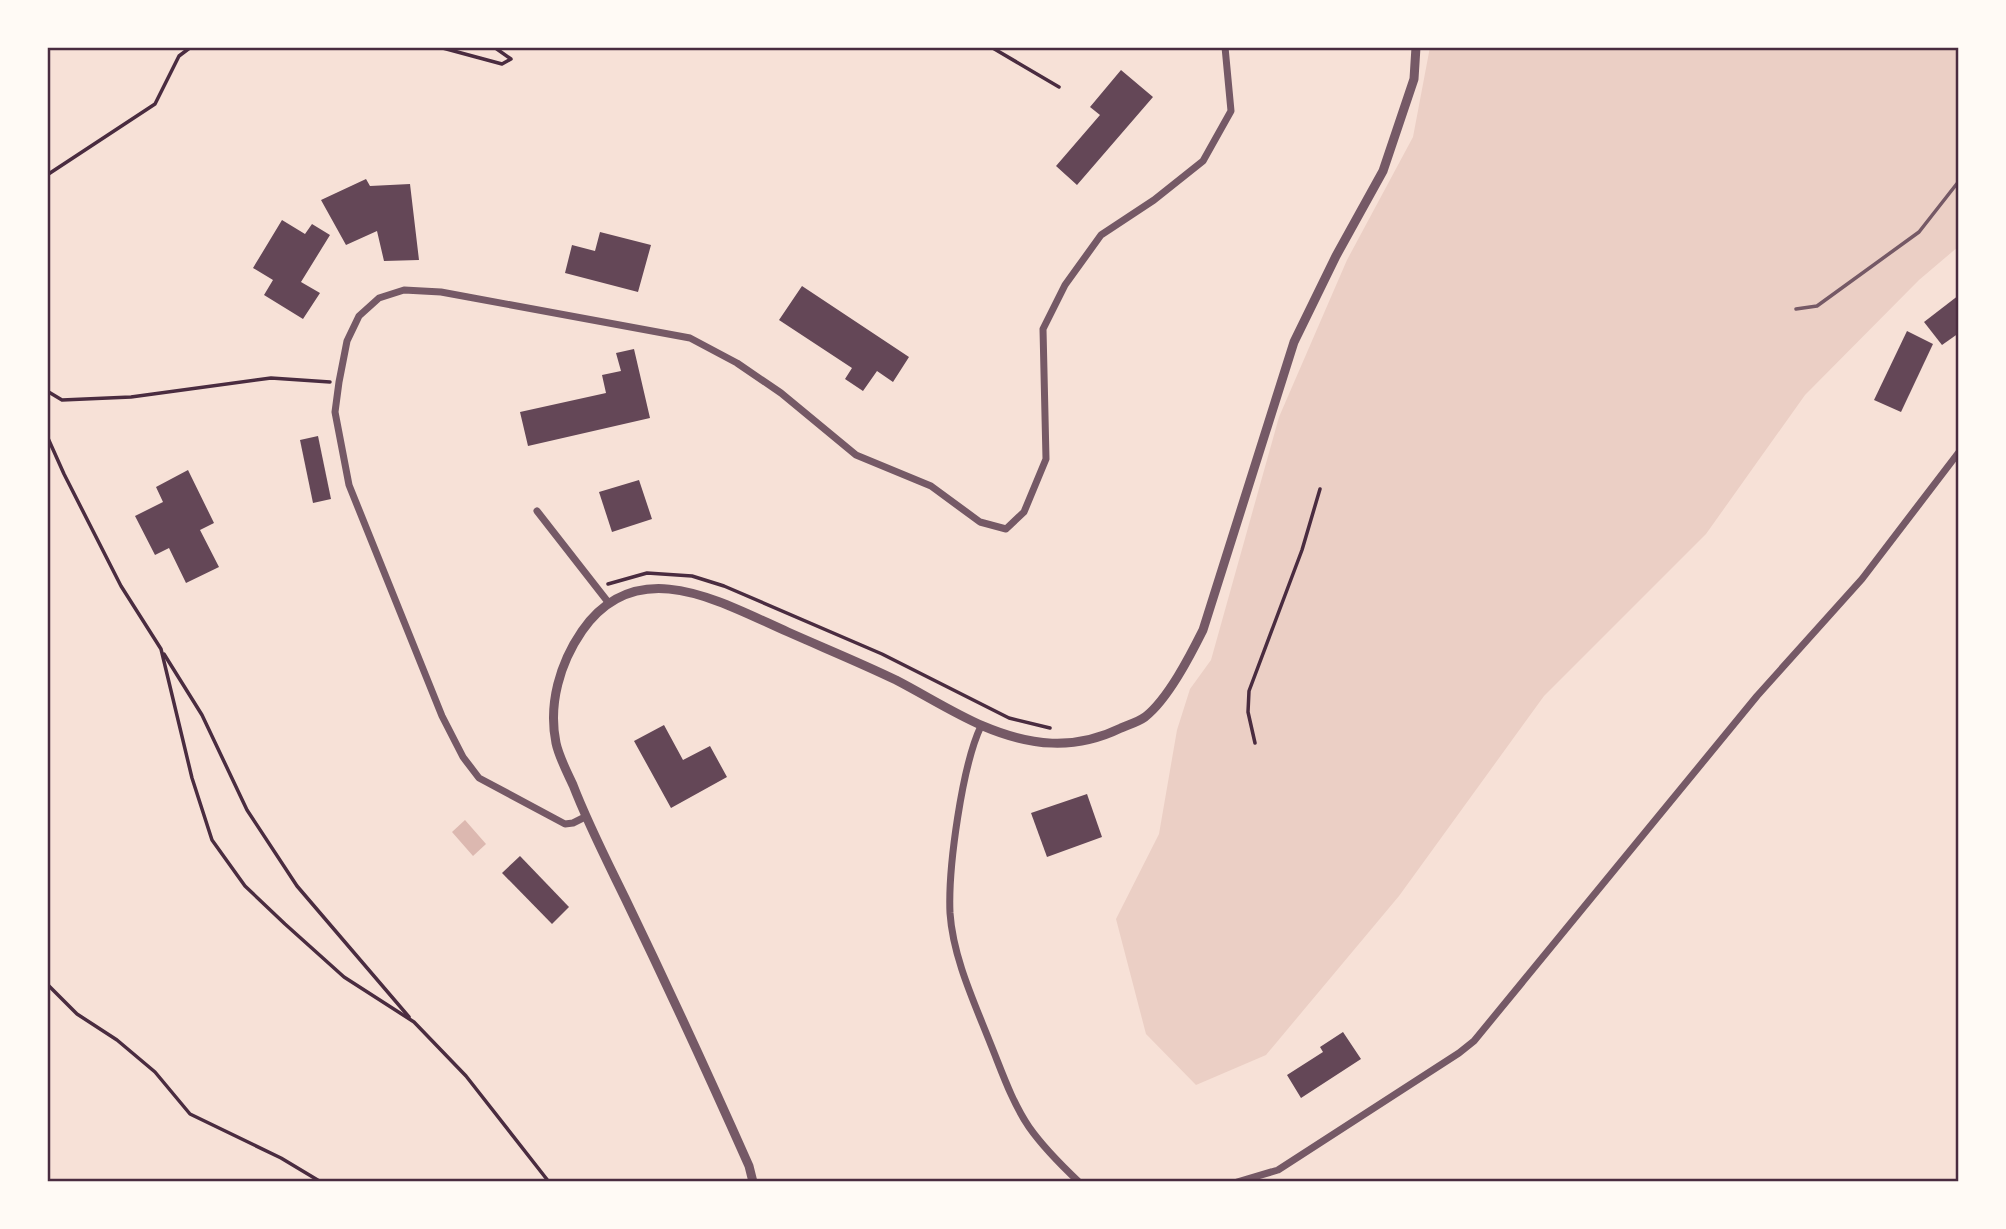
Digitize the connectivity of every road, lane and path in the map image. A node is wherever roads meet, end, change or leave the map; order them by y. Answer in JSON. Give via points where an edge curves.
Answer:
{"nodes":[{"id":1,"x":191,"y":47,"type":"edge"},
{"id":2,"x":439,"y":47,"type":"edge"},
{"id":3,"x":494,"y":47,"type":"edge"},
{"id":4,"x":991,"y":47,"type":"edge"},
{"id":5,"x":1225,"y":47,"type":"edge"},
{"id":6,"x":1416,"y":47,"type":"edge"},
{"id":7,"x":1059,"y":88,"type":"dead end"},
{"id":8,"x":47,"y":175,"type":"edge"},
{"id":9,"x":1959,"y":181,"type":"edge"},
{"id":10,"x":1796,"y":309,"type":"dead end"},
{"id":11,"x":339,"y":382,"type":"junction"},
{"id":12,"x":47,"y":391,"type":"edge"},
{"id":13,"x":47,"y":436,"type":"edge"},
{"id":14,"x":1959,"y":452,"type":"edge"},
{"id":15,"x":1320,"y":489,"type":"dead end"},
{"id":16,"x":537,"y":511,"type":"dead end"},
{"id":17,"x":597,"y":588,"type":"junction"},
{"id":18,"x":608,"y":602,"type":"junction"},
{"id":19,"x":161,"y":649,"type":"junction"},
{"id":20,"x":982,"y":726,"type":"junction"},
{"id":21,"x":1054,"y":729,"type":"dead end"},
{"id":22,"x":1255,"y":743,"type":"dead end"},
{"id":23,"x":585,"y":817,"type":"junction"},
{"id":24,"x":47,"y":984,"type":"edge"},
{"id":25,"x":414,"y":1022,"type":"junction"},
{"id":26,"x":321,"y":1182,"type":"edge"},
{"id":27,"x":549,"y":1182,"type":"edge"},
{"id":28,"x":753,"y":1182,"type":"edge"},
{"id":29,"x":1079,"y":1182,"type":"edge"},
{"id":30,"x":1237,"y":1182,"type":"edge"}],
"edges":[{"from":1,"to":8,"type":"path","via":[[179,55],[155,104]]},
{"from":2,"to":3,"type":"path","via":[[502,64],[511,59]]},
{"from":4,"to":7,"type":"path"},
{"from":5,"to":11,"type":"street","via":[[1231,111],[1203,161],[1101,235],[1065,285],[1043,329],[1046,459],[1024,512],[1006,529],[981,522],[931,486],[856,455],[781,393],[690,338],[537,308],[404,290],[379,298],[359,316],[347,341]]},
{"from":6,"to":20,"type":"street","via":[[1414,79],[1383,171],[1294,342],[1203,630],[1187,663],[1145,716],[1101,738],[1049,745]]},
{"from":9,"to":10,"type":"lane","via":[[1919,232],[1817,306]]},
{"from":11,"to":12,"type":"path","via":[[271,378],[131,397],[62,400]]},
{"from":11,"to":23,"type":"street","via":[[335,412],[349,485],[442,716],[463,757],[479,778],[565,824]]},
{"from":13,"to":19,"type":"path","via":[[121,586]]},
{"from":14,"to":30,"type":"street","via":[[1862,579],[1757,696],[1474,1041],[1278,1170]]},
{"from":15,"to":22,"type":"path","via":[[1249,691]]},
{"from":16,"to":17,"type":"street"},
{"from":17,"to":18,"type":"street"},
{"from":17,"to":21,"type":"path","via":[[647,573],[692,576],[882,654],[1009,718]]},
{"from":18,"to":20,"type":"street","via":[[659,588],[714,599],[894,679]]},
{"from":18,"to":23,"type":"street","via":[[582,631],[562,665],[554,711],[556,745]]},
{"from":19,"to":25,"type":"path","via":[[202,715],[247,810],[298,886]]},
{"from":19,"to":25,"type":"path","via":[[212,840],[245,886],[285,924],[344,976]]},
{"from":20,"to":29,"type":"street","via":[[969,760],[957,836],[950,915],[955,941],[1012,1097],[1033,1132]]},
{"from":23,"to":28,"type":"street","via":[[706,1069]]},
{"from":24,"to":26,"type":"path","via":[[77,1014],[155,1072],[190,1114]]},
{"from":25,"to":27,"type":"path","via":[[466,1076]]}]}
